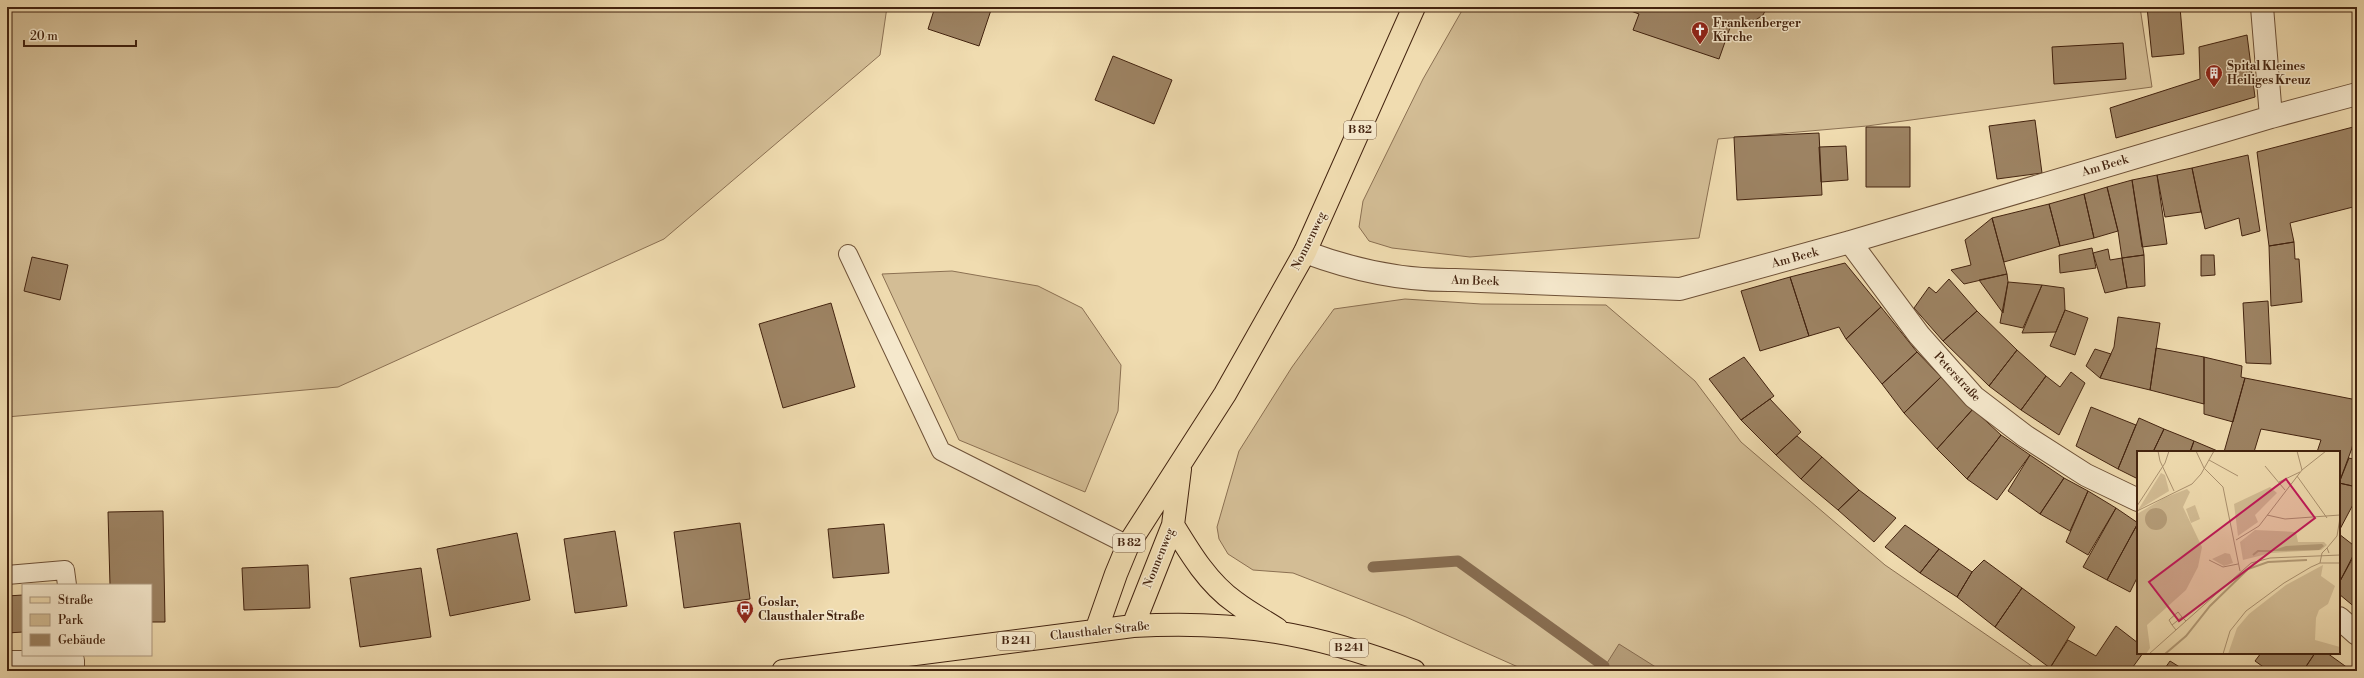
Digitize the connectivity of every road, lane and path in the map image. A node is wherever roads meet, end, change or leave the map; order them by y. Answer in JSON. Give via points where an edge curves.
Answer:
{"nodes":[{"id":1,"x":1414,"y":7,"type":"edge"},
{"id":2,"x":2262,"y":7,"type":"edge"},
{"id":3,"x":2357,"y":94,"type":"edge"},
{"id":4,"x":2271,"y":117,"type":"junction"},
{"id":5,"x":1850,"y":242,"type":"junction"},
{"id":6,"x":1305,"y":252,"type":"junction"},
{"id":7,"x":848,"y":254,"type":"dead end"},
{"id":8,"x":1181,"y":464,"type":"junction"},
{"id":9,"x":2137,"y":500,"type":"edge"},
{"id":10,"x":1173,"y":525,"type":"junction"},
{"id":11,"x":1128,"y":545,"type":"junction"},
{"id":12,"x":7,"y":575,"type":"edge"},
{"id":13,"x":67,"y":584,"type":"edge"},
{"id":14,"x":2340,"y":619,"type":"edge"},
{"id":15,"x":1133,"y":626,"type":"junction"},
{"id":16,"x":1096,"y":631,"type":"junction"},
{"id":17,"x":1282,"y":632,"type":"junction"},
{"id":18,"x":2357,"y":634,"type":"edge"},
{"id":19,"x":7,"y":660,"type":"edge"},
{"id":20,"x":75,"y":662,"type":"edge"},
{"id":21,"x":783,"y":671,"type":"edge"},
{"id":22,"x":1414,"y":671,"type":"edge"}],
"edges":[{"from":1,"to":6,"type":"main road","name":"Nonnenweg","number":"B 82"},
{"from":2,"to":4,"type":"street"},
{"from":3,"to":4,"type":"street","name":"Am Beek"},
{"from":4,"to":5,"type":"street","name":"Am Beek"},
{"from":5,"to":6,"type":"street","name":"Am Beek","via":[[1680,289],[1420,280],[1338,265]]},
{"from":5,"to":9,"type":"street","name":"Peterstraße","via":[[1919,335],[1974,397],[2025,436],[2086,476]]},
{"from":6,"to":8,"type":"main road","name":"Nonnenweg","number":"B 82","via":[[1225,394]]},
{"from":7,"to":11,"type":"lane","via":[[941,451]]},
{"from":8,"to":10,"type":"main road","name":"Nonnenweg","number":"B 82"},
{"from":8,"to":11,"type":"main road","name":"Nonnenweg","number":"B 82"},
{"from":10,"to":15,"type":"main road","name":"Nonnenweg"},
{"from":10,"to":17,"type":"main road","via":[[1216,586],[1234,602]]},
{"from":11,"to":16,"type":"main road","name":"Nonnenweg","number":"B 82"},
{"from":12,"to":13,"type":"lane","via":[[65,570]]},
{"from":14,"to":18,"type":"street"},
{"from":15,"to":16,"type":"main road","name":"Clausthaler Straße","number":"B 241"},
{"from":15,"to":17,"type":"main road","name":"Clausthaler Straße","number":"B 241","via":[[1185,623]]},
{"from":16,"to":21,"type":"main road","name":"Clausthaler Straße","number":"B 241"},
{"from":17,"to":22,"type":"main road","name":"Clausthaler Straße","number":"B 241","via":[[1340,645]]},
{"from":19,"to":20,"type":"lane"}]}
